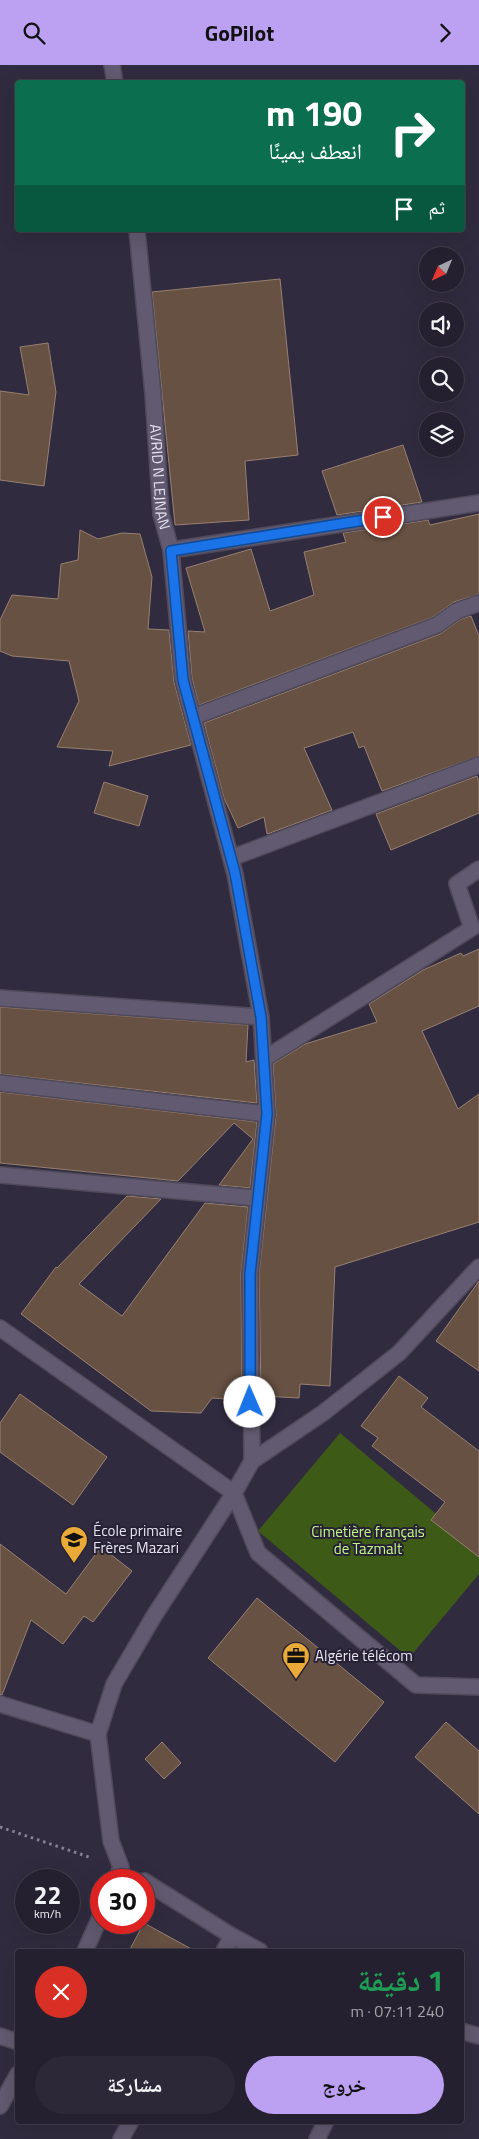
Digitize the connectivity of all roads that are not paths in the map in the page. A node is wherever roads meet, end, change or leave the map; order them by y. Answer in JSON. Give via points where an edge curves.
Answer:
{"nodes":[{"id":1,"x":112,"y":65,"type":"edge"},
{"id":2,"x":114,"y":80,"type":"edge"},
{"id":3,"x":137,"y":232,"type":"edge"},
{"id":4,"x":479,"y":503,"type":"edge"},
{"id":5,"x":171,"y":551,"type":"junction"},
{"id":6,"x":479,"y":603,"type":"edge"},
{"id":7,"x":193,"y":717,"type":"junction"},
{"id":8,"x":479,"y":765,"type":"edge"},
{"id":9,"x":230,"y":858,"type":"junction"},
{"id":10,"x":479,"y":869,"type":"edge"},
{"id":11,"x":0,"y":998,"type":"edge"},
{"id":12,"x":261,"y":1017,"type":"junction"},
{"id":13,"x":264,"y":1059,"type":"junction"},
{"id":14,"x":0,"y":1083,"type":"edge"},
{"id":15,"x":267,"y":1114,"type":"junction"},
{"id":16,"x":0,"y":1175,"type":"edge"},
{"id":17,"x":257,"y":1198,"type":"junction"},
{"id":18,"x":479,"y":1267,"type":"edge"},
{"id":19,"x":0,"y":1328,"type":"edge"},
{"id":20,"x":252,"y":1461,"type":"junction"},
{"id":21,"x":234,"y":1493,"type":"junction"},
{"id":22,"x":479,"y":1687,"type":"edge"},
{"id":23,"x":0,"y":1704,"type":"edge"},
{"id":24,"x":98,"y":1734,"type":"junction"},
{"id":25,"x":118,"y":1869,"type":"edge"},
{"id":26,"x":155,"y":1888,"type":"edge"},
{"id":27,"x":93,"y":1934,"type":"edge"},
{"id":28,"x":232,"y":1936,"type":"junction"},
{"id":29,"x":86,"y":1949,"type":"edge"},
{"id":30,"x":225,"y":1949,"type":"edge"},
{"id":31,"x":256,"y":1949,"type":"edge"},
{"id":32,"x":464,"y":2032,"type":"edge"},
{"id":33,"x":0,"y":2036,"type":"edge"},
{"id":34,"x":479,"y":2036,"type":"edge"},
{"id":35,"x":15,"y":2041,"type":"edge"},
{"id":36,"x":15,"y":2079,"type":"edge"},
{"id":37,"x":0,"y":2106,"type":"edge"},
{"id":38,"x":129,"y":2124,"type":"edge"},
{"id":39,"x":324,"y":2124,"type":"edge"},
{"id":40,"x":121,"y":2139,"type":"edge"},
{"id":41,"x":317,"y":2139,"type":"edge"}],
"edges":[{"from":1,"to":2,"type":"street"},
{"from":3,"to":5,"type":"street","name":"AVRID N LEJNAN","via":[[161,515]]},
{"from":4,"to":5,"type":"street"},
{"from":5,"to":7,"type":"street","name":"AVRID N LEJNAN","via":[[183,680]]},
{"from":6,"to":7,"type":"street","via":[[457,611],[437,625]]},
{"from":7,"to":9,"type":"street","name":"AVRID N LEJNAN"},
{"from":8,"to":9,"type":"street"},
{"from":9,"to":12,"type":"street","name":"AVRID N LEJNAN"},
{"from":10,"to":13,"type":"street","via":[[457,884],[472,928]]},
{"from":11,"to":12,"type":"street"},
{"from":12,"to":13,"type":"street","name":"AVRID N LEJNAN"},
{"from":13,"to":15,"type":"street","name":"AVRID N LEJNAN"},
{"from":14,"to":15,"type":"street"},
{"from":15,"to":17,"type":"street","name":"AVRID N LEJNAN"},
{"from":16,"to":17,"type":"street"},
{"from":17,"to":20,"type":"street","name":"AVRID N LEJNAN","via":[[250,1274]]},
{"from":18,"to":20,"type":"street","via":[[399,1353],[323,1413]]},
{"from":19,"to":21,"type":"street"},
{"from":20,"to":21,"type":"street"},
{"from":21,"to":22,"type":"street","via":[[258,1553],[416,1685]]},
{"from":21,"to":24,"type":"street","via":[[114,1684]]},
{"from":23,"to":24,"type":"street"},
{"from":24,"to":25,"type":"street","via":[[111,1841]]},
{"from":26,"to":28,"type":"street"},
{"from":27,"to":29,"type":"street"},
{"from":28,"to":30,"type":"street"},
{"from":28,"to":31,"type":"street"},
{"from":32,"to":34,"type":"street"},
{"from":33,"to":35,"type":"street"},
{"from":36,"to":37,"type":"street"},
{"from":38,"to":40,"type":"street"},
{"from":39,"to":41,"type":"street"}]}
